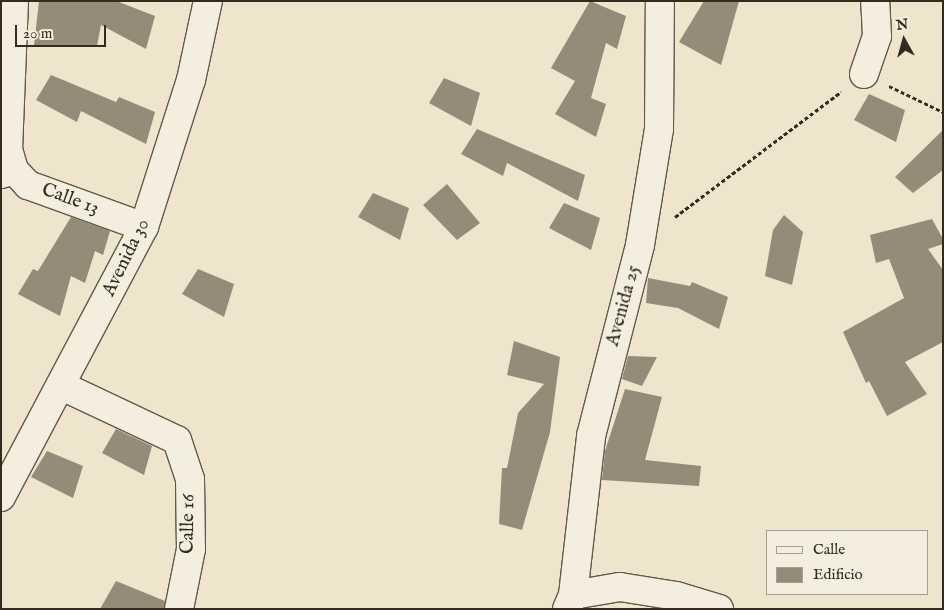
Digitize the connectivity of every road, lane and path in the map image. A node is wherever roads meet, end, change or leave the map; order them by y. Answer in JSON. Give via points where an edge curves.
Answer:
{"nodes":[{"id":1,"x":14,"y":1,"type":"edge"},
{"id":2,"x":208,"y":1,"type":"edge"},
{"id":3,"x":660,"y":1,"type":"edge"},
{"id":4,"x":875,"y":1,"type":"edge"},
{"id":5,"x":6,"y":44,"type":"edge"},
{"id":6,"x":864,"y":74,"type":"junction"},
{"id":7,"x":943,"y":112,"type":"edge"},
{"id":8,"x":8,"y":172,"type":"edge"},
{"id":9,"x":144,"y":227,"type":"junction"},
{"id":10,"x":640,"y":245,"type":"junction"},
{"id":11,"x":62,"y":386,"type":"junction"},
{"id":12,"x":1,"y":497,"type":"edge"},
{"id":13,"x":570,"y":602,"type":"edge"},
{"id":14,"x":676,"y":602,"type":"edge"},
{"id":15,"x":179,"y":609,"type":"edge"},
{"id":16,"x":718,"y":609,"type":"edge"}],
"edges":[{"from":1,"to":5,"type":"street"},
{"from":2,"to":9,"type":"street","name":"Avenida 30","via":[[191,80]]},
{"from":3,"to":10,"type":"street","name":"Avenida 25","via":[[659,130]]},
{"from":4,"to":6,"type":"street","via":[[877,36]]},
{"from":5,"to":8,"type":"street"},
{"from":6,"to":7,"type":"path"},
{"from":6,"to":10,"type":"path"},
{"from":8,"to":9,"type":"street","name":"Calle 13","via":[[28,185]]},
{"from":9,"to":11,"type":"street","name":"Avenida 30"},
{"from":10,"to":13,"type":"street","name":"Avenida 25","via":[[590,436]]},
{"from":11,"to":12,"type":"street","name":"Avenida 30"},
{"from":11,"to":15,"type":"street","name":"Calle 16","via":[[177,440],[190,479],[191,549]]},
{"from":13,"to":14,"type":"street","via":[[620,587]]},
{"from":14,"to":16,"type":"street"}]}
